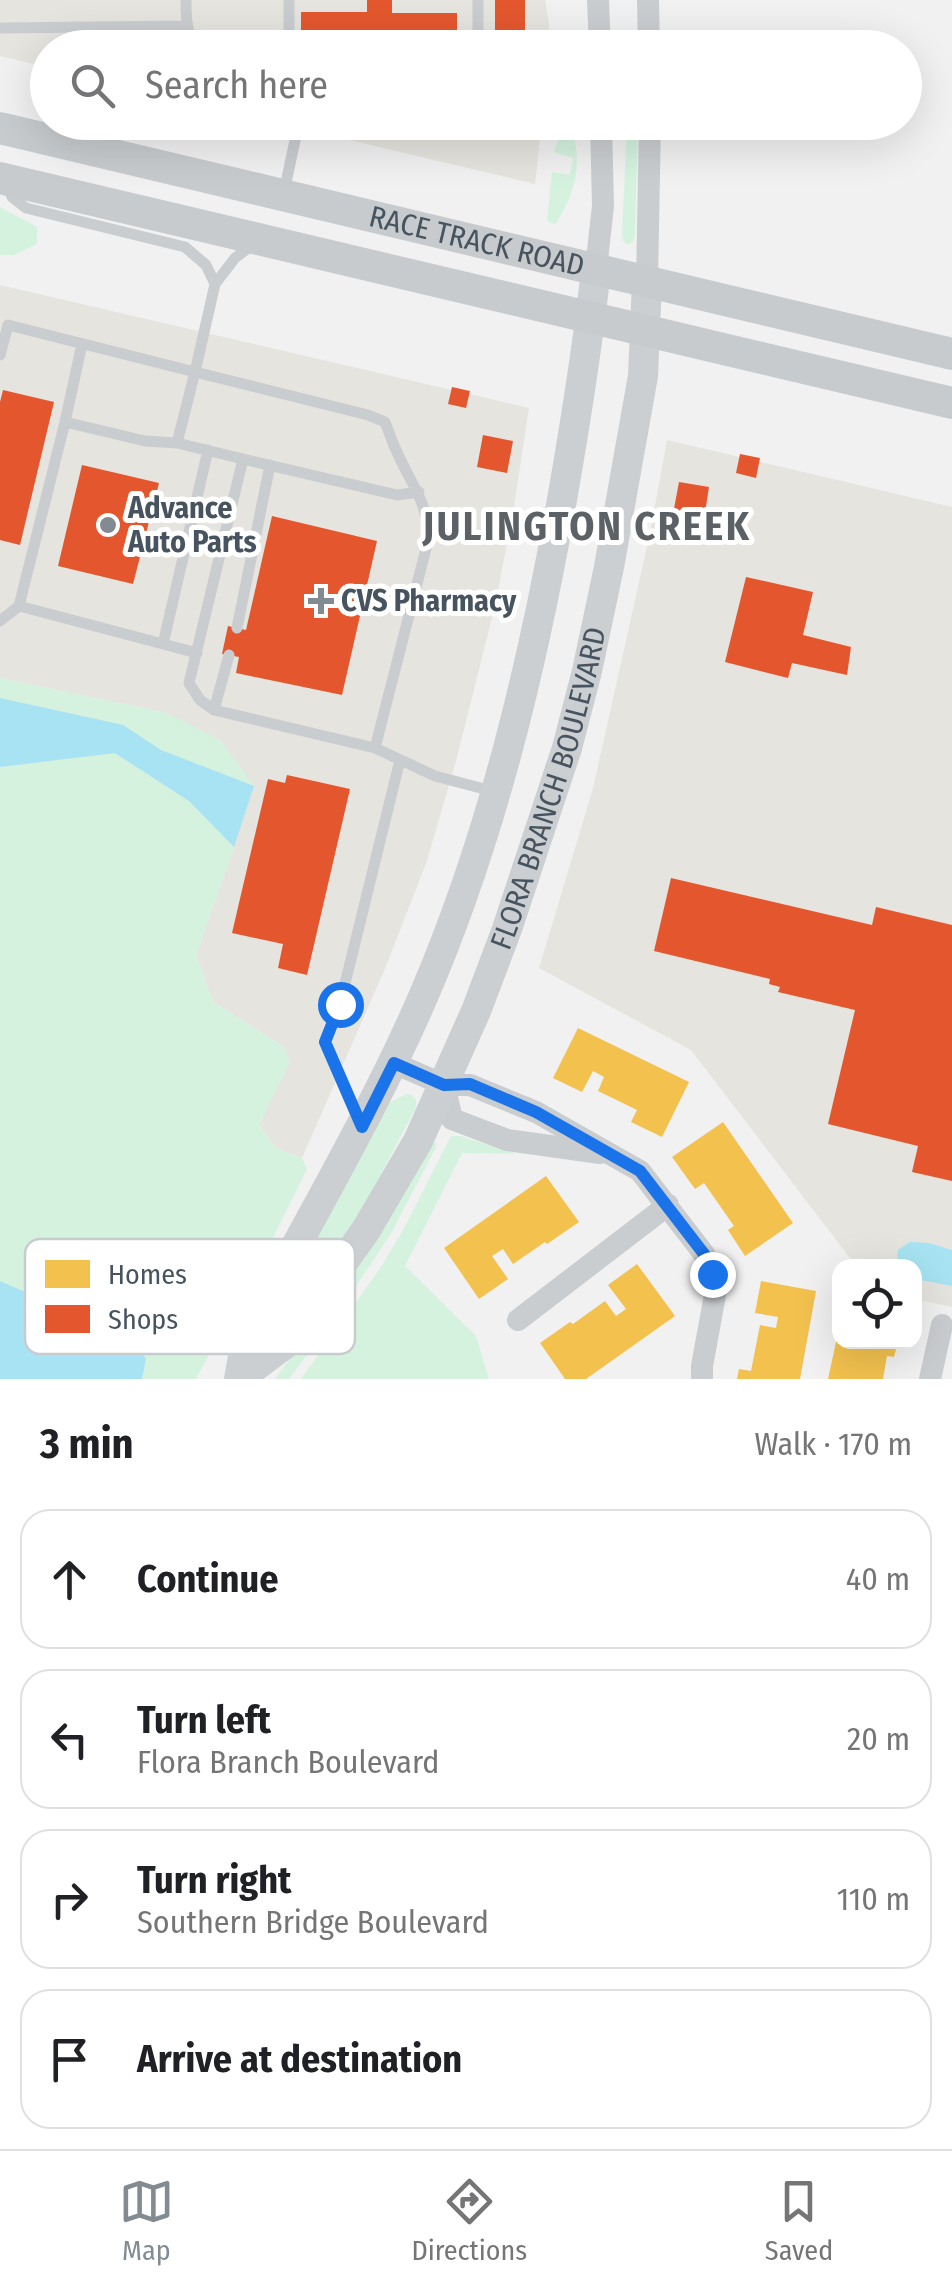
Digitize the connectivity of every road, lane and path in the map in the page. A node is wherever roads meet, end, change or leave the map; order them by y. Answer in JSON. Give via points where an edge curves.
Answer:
{"nodes":[{"id":1,"x":186,"y":0,"type":"edge"},
{"id":2,"x":290,"y":0,"type":"edge"},
{"id":3,"x":478,"y":0,"type":"edge"},
{"id":4,"x":598,"y":0,"type":"edge"},
{"id":5,"x":648,"y":0,"type":"edge"},
{"id":6,"x":186,"y":26,"type":"junction"},
{"id":7,"x":0,"y":28,"type":"edge"},
{"id":8,"x":188,"y":30,"type":"edge"},
{"id":9,"x":289,"y":30,"type":"edge"},
{"id":10,"x":478,"y":30,"type":"edge"},
{"id":11,"x":599,"y":30,"type":"edge"},
{"id":12,"x":649,"y":30,"type":"edge"},
{"id":13,"x":0,"y":128,"type":"edge"},
{"id":14,"x":30,"y":135,"type":"edge"},
{"id":15,"x":50,"y":140,"type":"edge"},
{"id":16,"x":295,"y":140,"type":"edge"},
{"id":17,"x":601,"y":140,"type":"edge"},
{"id":18,"x":650,"y":140,"type":"edge"},
{"id":19,"x":3,"y":179,"type":"edge"},
{"id":20,"x":283,"y":196,"type":"junction"},
{"id":21,"x":260,"y":240,"type":"junction"},
{"id":22,"x":596,"y":269,"type":"junction"},
{"id":23,"x":647,"y":282,"type":"junction"},
{"id":24,"x":216,"y":284,"type":"junction"},
{"id":25,"x":591,"y":318,"type":"junction"},
{"id":26,"x":646,"y":331,"type":"junction"},
{"id":27,"x":82,"y":344,"type":"junction"},
{"id":28,"x":952,"y":354,"type":"edge"},
{"id":29,"x":0,"y":355,"type":"edge"},
{"id":30,"x":195,"y":372,"type":"junction"},
{"id":31,"x":952,"y":403,"type":"edge"},
{"id":32,"x":65,"y":422,"type":"junction"},
{"id":33,"x":176,"y":444,"type":"junction"},
{"id":34,"x":208,"y":450,"type":"junction"},
{"id":35,"x":243,"y":458,"type":"junction"},
{"id":36,"x":270,"y":465,"type":"junction"},
{"id":37,"x":419,"y":492,"type":"junction"},
{"id":38,"x":19,"y":606,"type":"junction"},
{"id":39,"x":0,"y":621,"type":"edge"},
{"id":40,"x":237,"y":628,"type":"dead end"},
{"id":41,"x":163,"y":644,"type":"junction"},
{"id":42,"x":197,"y":652,"type":"junction"},
{"id":43,"x":228,"y":656,"type":"dead end"},
{"id":44,"x":214,"y":710,"type":"junction"},
{"id":45,"x":375,"y":748,"type":"junction"},
{"id":46,"x":400,"y":760,"type":"junction"},
{"id":47,"x":496,"y":792,"type":"junction"},
{"id":48,"x":394,"y":1063,"type":"junction"},
{"id":49,"x":444,"y":1085,"type":"junction"},
{"id":50,"x":521,"y":1106,"type":"junction"},
{"id":51,"x":362,"y":1127,"type":"junction"},
{"id":52,"x":507,"y":1140,"type":"junction"},
{"id":53,"x":613,"y":1155,"type":"junction"},
{"id":54,"x":668,"y":1205,"type":"junction"},
{"id":55,"x":301,"y":1239,"type":"edge"},
{"id":56,"x":355,"y":1246,"type":"edge"},
{"id":57,"x":518,"y":1320,"type":"dead end"},
{"id":58,"x":942,"y":1325,"type":"dead end"},
{"id":59,"x":272,"y":1354,"type":"edge"},
{"id":60,"x":240,"y":1378,"type":"edge"},
{"id":61,"x":702,"y":1379,"type":"edge"},
{"id":62,"x":930,"y":1379,"type":"edge"}],
"edges":[{"from":1,"to":6,"type":"lane"},
{"from":2,"to":9,"type":"lane"},
{"from":3,"to":10,"type":"lane"},
{"from":4,"to":11,"type":"street"},
{"from":5,"to":12,"type":"street"},
{"from":6,"to":7,"type":"lane"},
{"from":6,"to":8,"type":"lane"},
{"from":13,"to":14,"type":"main road","name":"RACE TRACK ROAD"},
{"from":15,"to":20,"type":"main road","name":"RACE TRACK ROAD"},
{"from":16,"to":20,"type":"lane"},
{"from":17,"to":22,"type":"street","name":"FLORA BRANCH BOULEVARD"},
{"from":18,"to":23,"type":"street","name":"FLORA BRANCH BOULEVARD"},
{"from":19,"to":21,"type":"main road","name":"RACE TRACK ROAD"},
{"from":19,"to":24,"type":"lane","via":[[26,208],[184,247]]},
{"from":20,"to":22,"type":"main road","name":"RACE TRACK ROAD"},
{"from":21,"to":24,"type":"lane"},
{"from":21,"to":25,"type":"main road","name":"RACE TRACK ROAD"},
{"from":22,"to":23,"type":"main road","name":"RACE TRACK ROAD"},
{"from":22,"to":25,"type":"street","name":"FLORA BRANCH BOULEVARD"},
{"from":23,"to":26,"type":"street","name":"FLORA BRANCH BOULEVARD"},
{"from":23,"to":28,"type":"main road","name":"RACE TRACK ROAD"},
{"from":24,"to":30,"type":"lane"},
{"from":25,"to":26,"type":"main road","name":"RACE TRACK ROAD"},
{"from":25,"to":47,"type":"street","name":"FLORA BRANCH BOULEVARD","via":[[546,591]]},
{"from":26,"to":31,"type":"main road","name":"RACE TRACK ROAD"},
{"from":26,"to":49,"type":"street","name":"FLORA BRANCH BOULEVARD","via":[[609,567],[567,748],[507,929]]},
{"from":27,"to":29,"type":"lane","via":[[8,326]]},
{"from":27,"to":30,"type":"lane"},
{"from":27,"to":32,"type":"lane"},
{"from":30,"to":33,"type":"lane"},
{"from":30,"to":37,"type":"lane","via":[[385,422]]},
{"from":32,"to":33,"type":"lane"},
{"from":32,"to":38,"type":"lane"},
{"from":33,"to":34,"type":"lane"},
{"from":34,"to":35,"type":"lane"},
{"from":34,"to":41,"type":"lane"},
{"from":35,"to":36,"type":"lane"},
{"from":35,"to":42,"type":"lane"},
{"from":36,"to":37,"type":"lane","via":[[397,495]]},
{"from":36,"to":40,"type":"lane"},
{"from":37,"to":45,"type":"lane","via":[[428,542]]},
{"from":38,"to":39,"type":"lane"},
{"from":38,"to":41,"type":"lane"},
{"from":41,"to":42,"type":"lane"},
{"from":42,"to":44,"type":"lane","via":[[189,682]]},
{"from":43,"to":44,"type":"lane"},
{"from":44,"to":45,"type":"lane"},
{"from":45,"to":46,"type":"lane"},
{"from":46,"to":47,"type":"lane"},
{"from":46,"to":51,"type":"lane","via":[[325,1042]]},
{"from":47,"to":48,"type":"street","name":"FLORA BRANCH BOULEVARD"},
{"from":48,"to":49,"type":"street"},
{"from":48,"to":51,"type":"street","name":"FLORA BRANCH BOULEVARD"},
{"from":49,"to":50,"type":"street","via":[[470,1084]]},
{"from":49,"to":52,"type":"street","via":[[452,1119]]},
{"from":49,"to":56,"type":"street","name":"FLORA BRANCH BOULEVARD"},
{"from":50,"to":52,"type":"street"},
{"from":50,"to":53,"type":"street"},
{"from":51,"to":55,"type":"street","name":"FLORA BRANCH BOULEVARD"},
{"from":52,"to":53,"type":"street"},
{"from":53,"to":54,"type":"street","via":[[640,1171]]},
{"from":54,"to":57,"type":"street"},
{"from":54,"to":61,"type":"street","via":[[712,1274]]},
{"from":58,"to":62,"type":"street"},
{"from":59,"to":60,"type":"street","name":"FLORA BRANCH BOULEVARD"}]}
